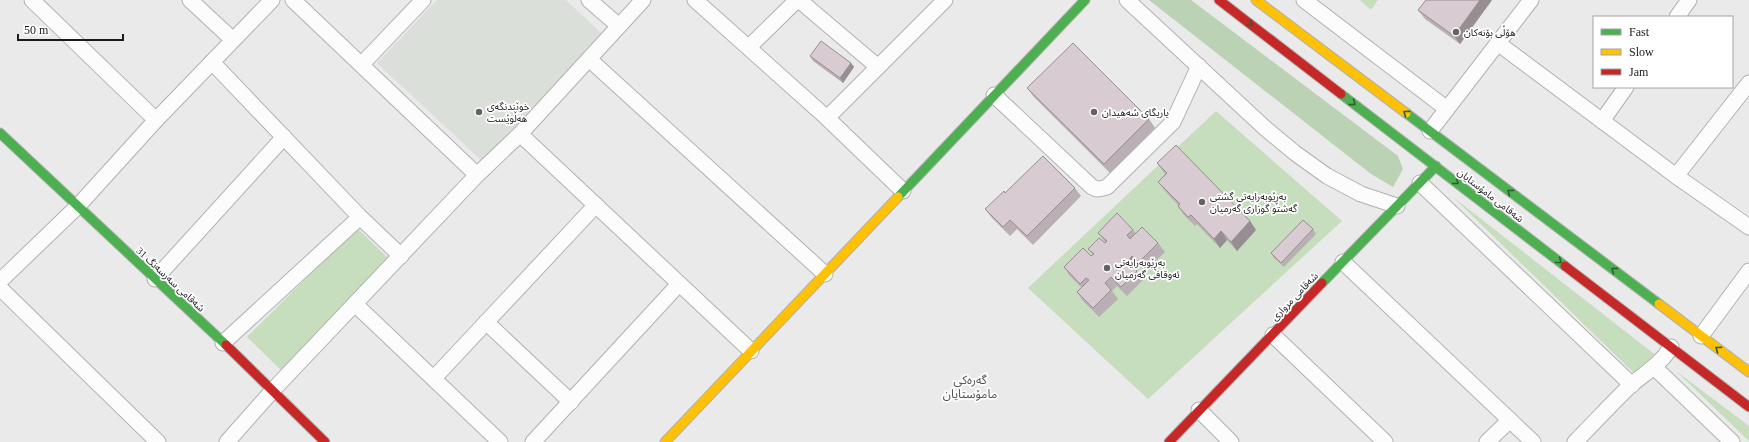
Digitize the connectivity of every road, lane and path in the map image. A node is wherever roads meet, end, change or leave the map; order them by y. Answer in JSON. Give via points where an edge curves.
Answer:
{"nodes":[{"id":1,"x":32,"y":0,"type":"edge"},
{"id":2,"x":190,"y":0,"type":"edge"},
{"id":3,"x":272,"y":0,"type":"edge"},
{"id":4,"x":293,"y":0,"type":"edge"},
{"id":5,"x":423,"y":0,"type":"edge"},
{"id":6,"x":589,"y":0,"type":"edge"},
{"id":7,"x":643,"y":0,"type":"edge"},
{"id":8,"x":695,"y":0,"type":"edge"},
{"id":9,"x":798,"y":0,"type":"edge"},
{"id":10,"x":945,"y":0,"type":"edge"},
{"id":11,"x":1085,"y":0,"type":"edge"},
{"id":12,"x":1127,"y":0,"type":"edge"},
{"id":13,"x":1219,"y":0,"type":"edge"},
{"id":14,"x":1256,"y":0,"type":"edge"},
{"id":15,"x":1304,"y":0,"type":"edge"},
{"id":16,"x":1531,"y":0,"type":"edge"},
{"id":17,"x":1689,"y":0,"type":"edge"},
{"id":18,"x":1277,"y":16,"type":"junction"},
{"id":19,"x":1678,"y":16,"type":"edge"},
{"id":20,"x":619,"y":26,"type":"junction"},
{"id":21,"x":1264,"y":35,"type":"junction"},
{"id":22,"x":233,"y":40,"type":"junction"},
{"id":23,"x":1499,"y":44,"type":"junction"},
{"id":24,"x":749,"y":47,"type":"junction"},
{"id":25,"x":1320,"y":48,"type":"junction"},
{"id":26,"x":589,"y":59,"type":"junction"},
{"id":27,"x":212,"y":62,"type":"junction"},
{"id":28,"x":362,"y":64,"type":"junction"},
{"id":29,"x":1198,"y":66,"type":"junction"},
{"id":30,"x":1305,"y":66,"type":"junction"},
{"id":31,"x":878,"y":68,"type":"junction"},
{"id":32,"x":1749,"y":83,"type":"edge"},
{"id":33,"x":1625,"y":88,"type":"edge"},
{"id":34,"x":994,"y":95,"type":"junction"},
{"id":35,"x":1447,"y":109,"type":"junction"},
{"id":36,"x":827,"y":118,"type":"junction"},
{"id":37,"x":156,"y":120,"type":"junction"},
{"id":38,"x":1602,"y":121,"type":"junction"},
{"id":39,"x":1430,"y":131,"type":"junction"},
{"id":40,"x":520,"y":134,"type":"junction"},
{"id":41,"x":1,"y":137,"type":"edge"},
{"id":42,"x":284,"y":137,"type":"junction"},
{"id":43,"x":1436,"y":166,"type":"junction"},
{"id":44,"x":477,"y":175,"type":"junction"},
{"id":45,"x":1676,"y":176,"type":"junction"},
{"id":46,"x":1420,"y":183,"type":"junction"},
{"id":47,"x":903,"y":192,"type":"junction"},
{"id":48,"x":596,"y":205,"type":"junction"},
{"id":49,"x":78,"y":206,"type":"junction"},
{"id":50,"x":1397,"y":206,"type":"junction"},
{"id":51,"x":360,"y":217,"type":"junction"},
{"id":52,"x":1749,"y":227,"type":"edge"},
{"id":53,"x":400,"y":256,"type":"junction"},
{"id":54,"x":1342,"y":262,"type":"junction"},
{"id":55,"x":1749,"y":272,"type":"edge"},
{"id":56,"x":825,"y":274,"type":"junction"},
{"id":57,"x":155,"y":279,"type":"junction"},
{"id":58,"x":0,"y":282,"type":"edge"},
{"id":59,"x":679,"y":284,"type":"junction"},
{"id":60,"x":0,"y":288,"type":"edge"},
{"id":61,"x":356,"y":305,"type":"junction"},
{"id":62,"x":486,"y":322,"type":"junction"},
{"id":63,"x":1273,"y":335,"type":"junction"},
{"id":64,"x":1701,"y":336,"type":"junction"},
{"id":65,"x":223,"y":343,"type":"junction"},
{"id":66,"x":1671,"y":347,"type":"junction"},
{"id":67,"x":751,"y":351,"type":"junction"},
{"id":68,"x":1654,"y":367,"type":"junction"},
{"id":69,"x":1749,"y":372,"type":"edge"},
{"id":70,"x":434,"y":378,"type":"junction"},
{"id":71,"x":1632,"y":385,"type":"junction"},
{"id":72,"x":273,"y":390,"type":"junction"},
{"id":73,"x":570,"y":402,"type":"junction"},
{"id":74,"x":1749,"y":407,"type":"edge"},
{"id":75,"x":1199,"y":410,"type":"junction"},
{"id":76,"x":1510,"y":420,"type":"junction"},
{"id":77,"x":1726,"y":440,"type":"edge"},
{"id":78,"x":158,"y":442,"type":"edge"},
{"id":79,"x":227,"y":442,"type":"edge"},
{"id":80,"x":325,"y":442,"type":"edge"},
{"id":81,"x":500,"y":442,"type":"edge"},
{"id":82,"x":533,"y":442,"type":"edge"},
{"id":83,"x":665,"y":442,"type":"edge"},
{"id":84,"x":1169,"y":442,"type":"edge"},
{"id":85,"x":1231,"y":442,"type":"edge"},
{"id":86,"x":1386,"y":442,"type":"edge"},
{"id":87,"x":1487,"y":442,"type":"edge"},
{"id":88,"x":1533,"y":442,"type":"edge"},
{"id":89,"x":1575,"y":442,"type":"edge"}],
"edges":[{"from":1,"to":37,"type":"street"},
{"from":2,"to":22,"type":"street"},
{"from":3,"to":22,"type":"street"},
{"from":4,"to":28,"type":"street"},
{"from":5,"to":28,"type":"street"},
{"from":6,"to":20,"type":"street"},
{"from":7,"to":20,"type":"street"},
{"from":8,"to":24,"type":"street"},
{"from":9,"to":24,"type":"street"},
{"from":9,"to":31,"type":"street"},
{"from":10,"to":31,"type":"street"},
{"from":11,"to":34,"type":"street"},
{"from":12,"to":29,"type":"street"},
{"from":13,"to":21,"type":"street","name":"شەقامی مامۆستایان","one_way":true},
{"from":14,"to":18,"type":"street","name":"شەقامی مامۆستایان"},
{"from":15,"to":35,"type":"street"},
{"from":16,"to":23,"type":"street"},
{"from":17,"to":19,"type":"street"},
{"from":18,"to":21,"type":"street","via":[[1275,29]]},
{"from":18,"to":25,"type":"street","name":"شەقامی مامۆستایان"},
{"from":20,"to":26,"type":"street"},
{"from":21,"to":30,"type":"street","name":"شەقامی مامۆستایان"},
{"from":22,"to":27,"type":"street"},
{"from":23,"to":35,"type":"street"},
{"from":23,"to":38,"type":"street"},
{"from":24,"to":36,"type":"street"},
{"from":25,"to":30,"type":"street","via":[[1309,54]]},
{"from":39,"to":25,"type":"street","name":"شەقامی مامۆستایان","one_way":true},
{"from":26,"to":40,"type":"street"},
{"from":26,"to":56,"type":"street"},
{"from":27,"to":37,"type":"street"},
{"from":27,"to":42,"type":"street"},
{"from":28,"to":44,"type":"street"},
{"from":29,"to":34,"type":"street","via":[[1173,122],[1107,188],[1102,189],[1092,187]]},
{"from":29,"to":50,"type":"street","via":[[1266,129],[1327,176],[1354,190]]},
{"from":30,"to":43,"type":"street","name":"شەقامی مامۆستایان","one_way":true},
{"from":31,"to":36,"type":"street"},
{"from":32,"to":45,"type":"street"},
{"from":33,"to":38,"type":"street"},
{"from":34,"to":47,"type":"street"},
{"from":35,"to":39,"type":"street"},
{"from":36,"to":47,"type":"street"},
{"from":37,"to":49,"type":"street"},
{"from":38,"to":45,"type":"street"},
{"from":64,"to":39,"type":"street","name":"شەقامی مامۆستایان","one_way":true},
{"from":40,"to":44,"type":"street"},
{"from":40,"to":48,"type":"street"},
{"from":41,"to":49,"type":"street","name":"شەقامی سەرسەنگ 31"},
{"from":42,"to":51,"type":"street"},
{"from":42,"to":57,"type":"street"},
{"from":43,"to":46,"type":"street","name":"شەقامی مرواری"},
{"from":43,"to":66,"type":"street","name":"شەقامی مامۆستایان","one_way":true},
{"from":44,"to":53,"type":"street"},
{"from":45,"to":52,"type":"street"},
{"from":46,"to":50,"type":"street","name":"شەقامی مرواری"},
{"from":46,"to":71,"type":"street"},
{"from":47,"to":56,"type":"street"},
{"from":48,"to":59,"type":"street"},
{"from":48,"to":62,"type":"street"},
{"from":49,"to":57,"type":"street","name":"شەقامی سەرسەنگ 31"},
{"from":49,"to":58,"type":"street"},
{"from":50,"to":54,"type":"street","name":"شەقامی مرواری"},
{"from":51,"to":53,"type":"street"},
{"from":51,"to":65,"type":"street"},
{"from":53,"to":61,"type":"street"},
{"from":54,"to":63,"type":"street","name":"شەقامی مرواری"},
{"from":54,"to":76,"type":"street"},
{"from":55,"to":64,"type":"street"},
{"from":56,"to":67,"type":"street"},
{"from":57,"to":65,"type":"street","name":"شەقامی سەرسەنگ 31"},
{"from":59,"to":67,"type":"street"},
{"from":59,"to":73,"type":"street"},
{"from":60,"to":78,"type":"street"},
{"from":61,"to":70,"type":"street"},
{"from":61,"to":72,"type":"street"},
{"from":62,"to":70,"type":"street"},
{"from":62,"to":73,"type":"street"},
{"from":63,"to":75,"type":"street","name":"شەقامی مرواری"},
{"from":63,"to":86,"type":"street"},
{"from":69,"to":64,"type":"street","name":"شەقامی مامۆستایان","one_way":true},
{"from":65,"to":72,"type":"street","name":"شەقامی سەرسەنگ 31"},
{"from":66,"to":68,"type":"street"},
{"from":66,"to":74,"type":"street","name":"شەقامی مامۆستایان"},
{"from":67,"to":83,"type":"street"},
{"from":68,"to":71,"type":"street"},
{"from":68,"to":77,"type":"street"},
{"from":70,"to":81,"type":"street"},
{"from":71,"to":89,"type":"street"},
{"from":72,"to":79,"type":"street"},
{"from":72,"to":80,"type":"street","name":"شەقامی سەرسەنگ 31"},
{"from":73,"to":82,"type":"street"},
{"from":75,"to":84,"type":"street","name":"شەقامی مرواری"},
{"from":75,"to":85,"type":"street"},
{"from":76,"to":87,"type":"street"},
{"from":76,"to":88,"type":"street"}]}
